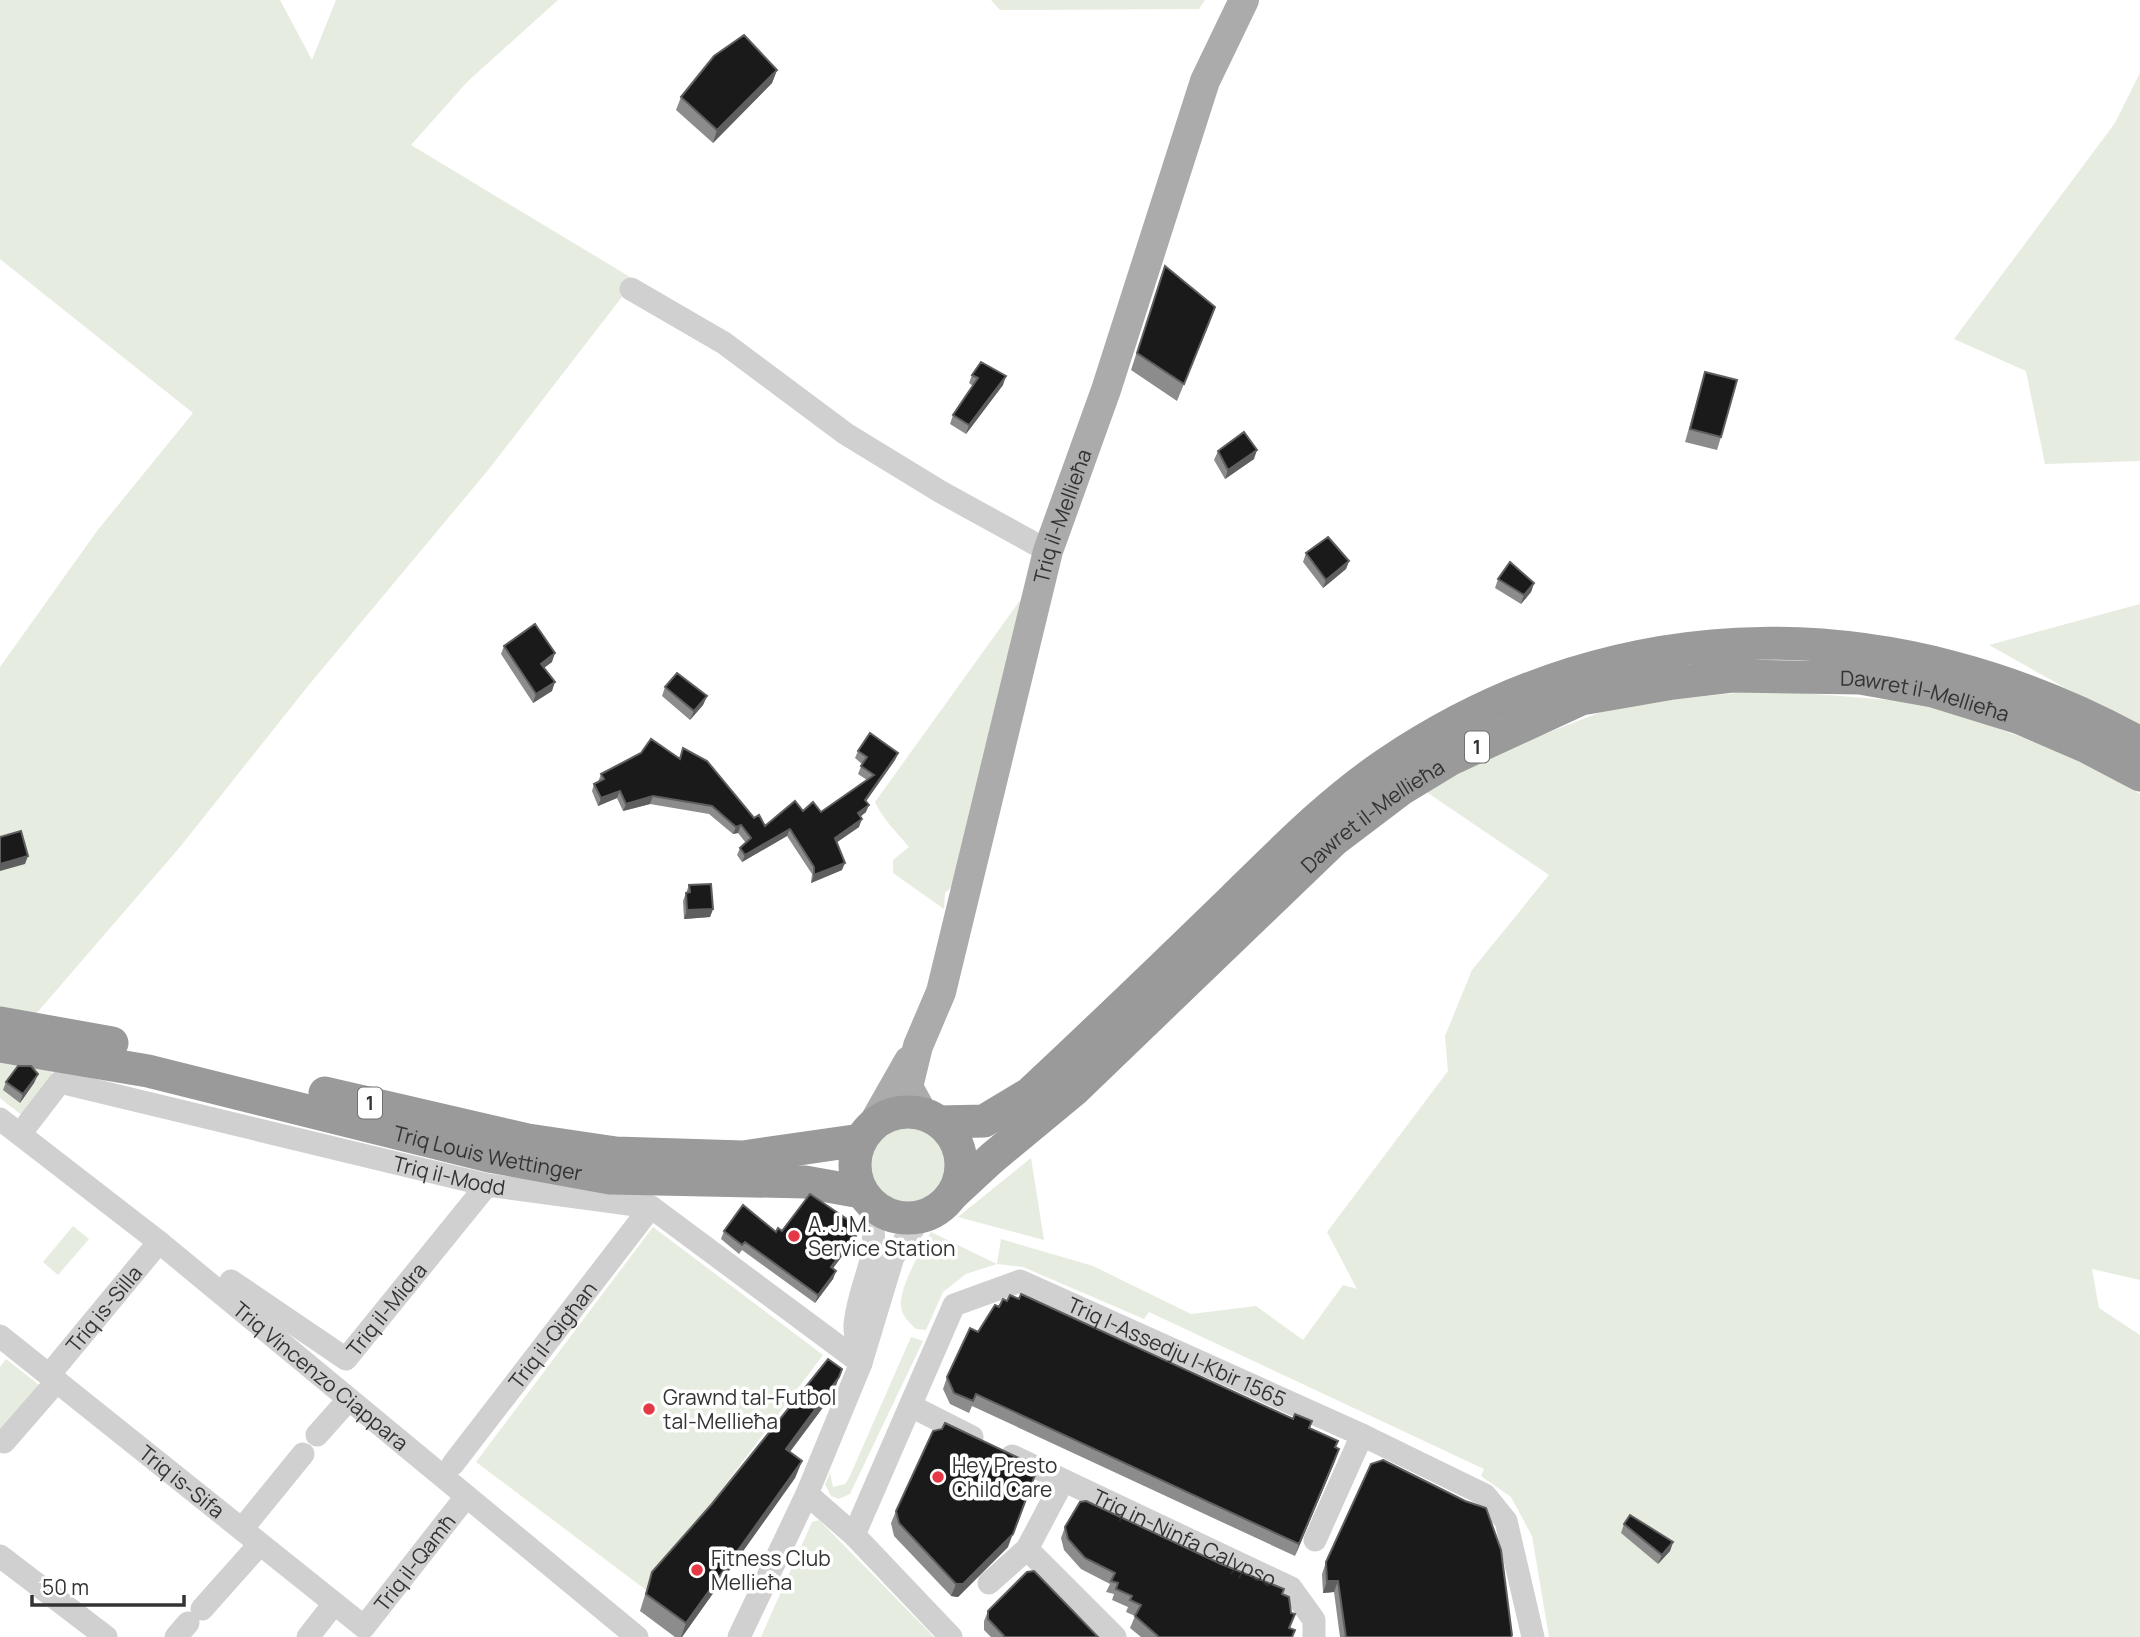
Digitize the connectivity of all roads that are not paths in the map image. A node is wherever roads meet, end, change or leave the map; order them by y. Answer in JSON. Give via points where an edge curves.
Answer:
{"nodes":[{"id":1,"x":1244,"y":0,"type":"edge"},
{"id":2,"x":631,"y":289,"type":"dead end"},
{"id":3,"x":1048,"y":551,"type":"junction"},
{"id":4,"x":2140,"y":743,"type":"edge"},
{"id":5,"x":2140,"y":775,"type":"edge"},
{"id":6,"x":0,"y":1023,"type":"edge"},
{"id":7,"x":0,"y":1046,"type":"edge"},
{"id":8,"x":918,"y":1046,"type":"junction"},
{"id":9,"x":931,"y":1118,"type":"junction"},
{"id":10,"x":0,"y":1119,"type":"edge"},
{"id":11,"x":866,"y":1133,"type":"junction"},
{"id":12,"x":20,"y":1134,"type":"junction"},
{"id":13,"x":487,"y":1185,"type":"junction"},
{"id":14,"x":952,"y":1195,"type":"junction"},
{"id":15,"x":864,"y":1197,"type":"junction"},
{"id":16,"x":651,"y":1207,"type":"junction"},
{"id":17,"x":922,"y":1216,"type":"junction"},
{"id":18,"x":159,"y":1242,"type":"junction"},
{"id":19,"x":231,"y":1282,"type":"dead end"},
{"id":20,"x":3,"y":1344,"type":"edge"},
{"id":21,"x":861,"y":1363,"type":"junction"},
{"id":22,"x":53,"y":1378,"type":"junction"},
{"id":23,"x":349,"y":1399,"type":"junction"},
{"id":24,"x":911,"y":1406,"type":"junction"},
{"id":25,"x":317,"y":1435,"type":"dead end"},
{"id":26,"x":1362,"y":1435,"type":"junction"},
{"id":27,"x":4,"y":1442,"type":"dead end"},
{"id":28,"x":303,"y":1454,"type":"dead end"},
{"id":29,"x":453,"y":1464,"type":"dead end"},
{"id":30,"x":1063,"y":1481,"type":"junction"},
{"id":31,"x":807,"y":1494,"type":"junction"},
{"id":32,"x":465,"y":1497,"type":"junction"},
{"id":33,"x":242,"y":1528,"type":"junction"},
{"id":34,"x":854,"y":1535,"type":"junction"},
{"id":35,"x":1315,"y":1540,"type":"dead end"},
{"id":36,"x":258,"y":1545,"type":"junction"},
{"id":37,"x":1027,"y":1549,"type":"junction"},
{"id":38,"x":0,"y":1556,"type":"edge"},
{"id":39,"x":989,"y":1583,"type":"dead end"},
{"id":40,"x":333,"y":1605,"type":"junction"},
{"id":41,"x":189,"y":1623,"type":"edge"},
{"id":42,"x":364,"y":1627,"type":"joint"},
{"id":43,"x":610,"y":1630,"type":"edge"},
{"id":44,"x":106,"y":1637,"type":"edge"},
{"id":45,"x":308,"y":1637,"type":"edge"},
{"id":46,"x":637,"y":1637,"type":"edge"},
{"id":47,"x":739,"y":1637,"type":"edge"},
{"id":48,"x":951,"y":1637,"type":"edge"},
{"id":49,"x":1115,"y":1637,"type":"edge"},
{"id":50,"x":1314,"y":1637,"type":"edge"},
{"id":51,"x":1533,"y":1637,"type":"edge"}],
"edges":[{"from":1,"to":3,"type":"main road","name":"Triq il-Mellieħa","via":[[1205,81],[1106,390]]},
{"from":2,"to":3,"type":"street","via":[[724,343],[846,434]]},
{"from":3,"to":8,"type":"main road","name":"Triq il-Mellieħa","via":[[941,992]]},
{"from":4,"to":9,"type":"highway","name":"Dawret il-Mellieħa","number":"1","via":[[2090,715],[2025,689],[1940,662],[1857,647],[1788,642],[1712,645],[1617,659],[1571,672],[1455,723],[1388,762],[1317,818],[1029,1094],[984,1121]]},
{"from":5,"to":14,"type":"highway","name":"Dawret il-Mellieħa","number":"1","via":[[2020,718],[1933,691],[1860,678],[1732,676],[1581,699],[1451,759],[1399,790],[1334,840],[1074,1090]]},
{"from":6,"to":11,"type":"highway","name":"Triq Louis Wettinger","number":"1","via":[[158,1052],[528,1140],[616,1153],[743,1157]]},
{"from":7,"to":15,"type":"highway","name":"Triq Louis Wettinger","number":"1","via":[[148,1071],[489,1156],[610,1178],[805,1182]]},
{"from":8,"to":9,"type":"main road","name":"Triq il-Mellieħa","via":[[908,1087]]},
{"from":8,"to":11,"type":"main road","name":"Triq il-Mellieħa"},
{"from":9,"to":11,"type":"highway","via":[[908,1112],[887,1116]]},
{"from":9,"to":14,"type":"highway","via":[[954,1139],[961,1157]]},
{"from":10,"to":12,"type":"street","name":"Triq Vincenzo Ciappara"},
{"from":11,"to":15,"type":"highway","via":[[854,1173]]},
{"from":12,"to":13,"type":"street","name":"Triq il-Modd","via":[[61,1082]]},
{"from":12,"to":18,"type":"street","name":"Triq Vincenzo Ciappara"},
{"from":13,"to":16,"type":"street","name":"Triq il-Modd"},
{"from":13,"to":19,"type":"street","name":"Triq il-Midra","via":[[346,1359]]},
{"from":14,"to":17,"type":"highway"},
{"from":15,"to":17,"type":"highway","via":[[883,1213],[900,1219]]},
{"from":15,"to":21,"type":"street","via":[[875,1239],[855,1326]]},
{"from":16,"to":21,"type":"street","name":"Triq il-Modd"},
{"from":16,"to":29,"type":"street","name":"Triq il-Qigħan"},
{"from":17,"to":21,"type":"street","via":[[893,1257]]},
{"from":18,"to":22,"type":"street","name":"Triq is-Silla"},
{"from":18,"to":23,"type":"street","name":"Triq Vincenzo Ciappara"},
{"from":20,"to":22,"type":"street","name":"Triq is-Sifa"},
{"from":21,"to":31,"type":"street"},
{"from":22,"to":27,"type":"street","name":"Triq is-Silla"},
{"from":22,"to":33,"type":"street","name":"Triq is-Sifa"},
{"from":23,"to":25,"type":"street"},
{"from":23,"to":32,"type":"street","name":"Triq Vincenzo Ciappara"},
{"from":24,"to":26,"type":"street","name":"Triq l-Assedju l-Kbir 1565","via":[[954,1305],[1020,1281]]},
{"from":24,"to":30,"type":"street","name":"Triq in-Ninfa Calypso"},
{"from":24,"to":34,"type":"street","name":"Triq l-Assedju l-Kbir 1565"},
{"from":26,"to":35,"type":"street"},
{"from":26,"to":51,"type":"street","name":"Triq l-Assedju l-Kbir 1565","via":[[1485,1495],[1506,1521]]},
{"from":28,"to":33,"type":"street"},
{"from":30,"to":37,"type":"street"},
{"from":30,"to":50,"type":"street","name":"Triq in-Ninfa Calypso","via":[[1290,1588],[1314,1620]]},
{"from":31,"to":34,"type":"street"},
{"from":31,"to":47,"type":"street"},
{"from":32,"to":42,"type":"street","name":"Triq il-Qamħ"},
{"from":32,"to":43,"type":"street","name":"Triq Vincenzo Ciappara"},
{"from":33,"to":36,"type":"street","name":"Triq is-Sifa"},
{"from":34,"to":48,"type":"street"},
{"from":36,"to":40,"type":"street","name":"Triq is-Sifa"},
{"from":36,"to":41,"type":"street"},
{"from":37,"to":39,"type":"street"},
{"from":37,"to":49,"type":"street"},
{"from":38,"to":44,"type":"street"},
{"from":40,"to":42,"type":"street","name":"Triq is-Sifa"},
{"from":40,"to":45,"type":"street"},
{"from":43,"to":46,"type":"street","name":"Triq Vincenzo Ciappara"}]}
